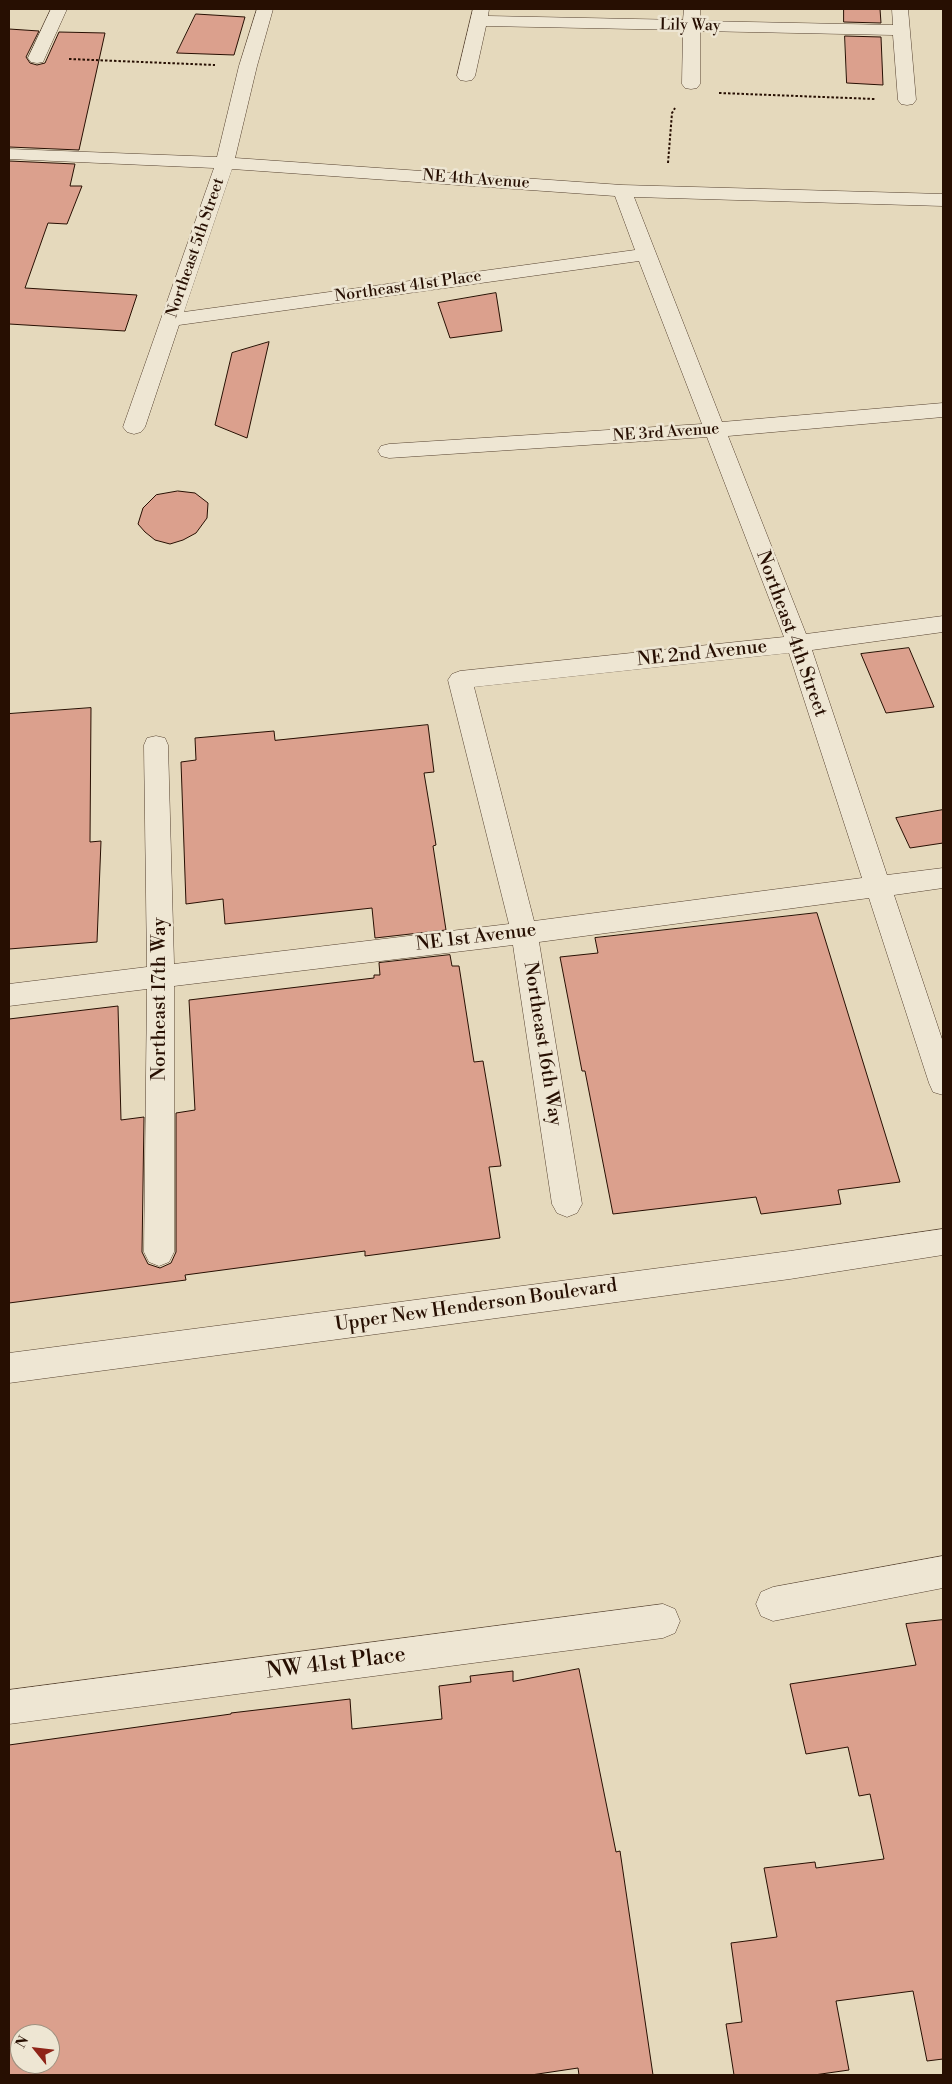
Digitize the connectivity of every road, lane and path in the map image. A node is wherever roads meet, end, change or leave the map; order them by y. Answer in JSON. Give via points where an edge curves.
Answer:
{"nodes":[{"id":1,"x":59,"y":9,"type":"edge"},
{"id":2,"x":265,"y":9,"type":"edge"},
{"id":3,"x":900,"y":9,"type":"edge"},
{"id":4,"x":480,"y":15,"type":"edge"},
{"id":5,"x":692,"y":17,"type":"edge"},
{"id":6,"x":901,"y":30,"type":"junction"},
{"id":7,"x":37,"y":58,"type":"joint"},
{"id":8,"x":248,"y":66,"type":"junction"},
{"id":9,"x":466,"y":76,"type":"dead end"},
{"id":10,"x":688,"y":88,"type":"junction"},
{"id":11,"x":907,"y":100,"type":"joint"},
{"id":12,"x":9,"y":154,"type":"edge"},
{"id":13,"x":225,"y":163,"type":"junction"},
{"id":14,"x":622,"y":190,"type":"junction"},
{"id":15,"x":665,"y":192,"type":"junction"},
{"id":16,"x":943,"y":200,"type":"edge"},
{"id":17,"x":646,"y":254,"type":"junction"},
{"id":18,"x":171,"y":320,"type":"junction"},
{"id":19,"x":943,"y":410,"type":"edge"},
{"id":20,"x":134,"y":427,"type":"dead end"},
{"id":21,"x":713,"y":430,"type":"junction"},
{"id":22,"x":389,"y":451,"type":"dead end"},
{"id":23,"x":943,"y":624,"type":"edge"},
{"id":24,"x":798,"y":644,"type":"junction"},
{"id":25,"x":460,"y":680,"type":"joint"},
{"id":26,"x":156,"y":745,"type":"dead end"},
{"id":27,"x":943,"y":878,"type":"edge"},
{"id":28,"x":878,"y":886,"type":"junction"},
{"id":29,"x":524,"y":932,"type":"junction"},
{"id":30,"x":161,"y":976,"type":"junction"},
{"id":31,"x":9,"y":995,"type":"edge"},
{"id":32,"x":943,"y":1084,"type":"edge"},
{"id":33,"x":568,"y":1204,"type":"dead end"},
{"id":34,"x":943,"y":1242,"type":"edge"},
{"id":35,"x":159,"y":1252,"type":"dead end"},
{"id":36,"x":9,"y":1368,"type":"edge"},
{"id":37,"x":943,"y":1572,"type":"edge"},
{"id":38,"x":773,"y":1604,"type":"dead end"},
{"id":39,"x":663,"y":1621,"type":"dead end"},
{"id":40,"x":9,"y":1706,"type":"edge"}],
"edges":[{"from":1,"to":7,"type":"street"},
{"from":2,"to":8,"type":"street","name":"Northeast 5th Street"},
{"from":3,"to":6,"type":"street"},
{"from":4,"to":5,"type":"street","name":"Lily Way"},
{"from":4,"to":9,"type":"street"},
{"from":5,"to":6,"type":"street","name":"Lily Way"},
{"from":5,"to":10,"type":"street"},
{"from":6,"to":11,"type":"street"},
{"from":7,"to":8,"type":"path"},
{"from":8,"to":13,"type":"street","name":"Northeast 5th Street"},
{"from":10,"to":11,"type":"path"},
{"from":10,"to":15,"type":"path","via":[[672,113]]},
{"from":12,"to":13,"type":"street","name":"NE 4th Avenue"},
{"from":13,"to":14,"type":"street","name":"NE 4th Avenue"},
{"from":13,"to":18,"type":"street","name":"Northeast 5th Street"},
{"from":14,"to":15,"type":"street","name":"NE 4th Avenue"},
{"from":14,"to":17,"type":"street","name":"Northeast 4th Street"},
{"from":15,"to":16,"type":"street","name":"NE 4th Avenue"},
{"from":17,"to":18,"type":"street","name":"Northeast 41st Place"},
{"from":17,"to":21,"type":"street","name":"Northeast 4th Street"},
{"from":18,"to":20,"type":"street","name":"Northeast 5th Street"},
{"from":19,"to":21,"type":"street","name":"NE 3rd Avenue"},
{"from":21,"to":22,"type":"street","name":"NE 3rd Avenue"},
{"from":21,"to":24,"type":"street","name":"Northeast 4th Street"},
{"from":23,"to":24,"type":"street","name":"NE 2nd Avenue"},
{"from":24,"to":25,"type":"street","name":"NE 2nd Avenue"},
{"from":24,"to":28,"type":"street","name":"Northeast 4th Street"},
{"from":25,"to":29,"type":"street","name":"Northeast 16th Way"},
{"from":26,"to":30,"type":"street","name":"Northeast 17th Way"},
{"from":27,"to":28,"type":"street","name":"NE 1st Avenue"},
{"from":28,"to":29,"type":"street","name":"NE 1st Avenue"},
{"from":28,"to":32,"type":"street","name":"Northeast 4th Street"},
{"from":29,"to":30,"type":"street","name":"NE 1st Avenue"},
{"from":29,"to":33,"type":"street","name":"Northeast 16th Way"},
{"from":30,"to":31,"type":"street","name":"NE 1st Avenue"},
{"from":30,"to":35,"type":"street","name":"Northeast 17th Way"},
{"from":34,"to":36,"type":"street","name":"Upper New Henderson Boulevard"},
{"from":37,"to":38,"type":"street"},
{"from":39,"to":40,"type":"street","name":"NW 41st Place"}]}
